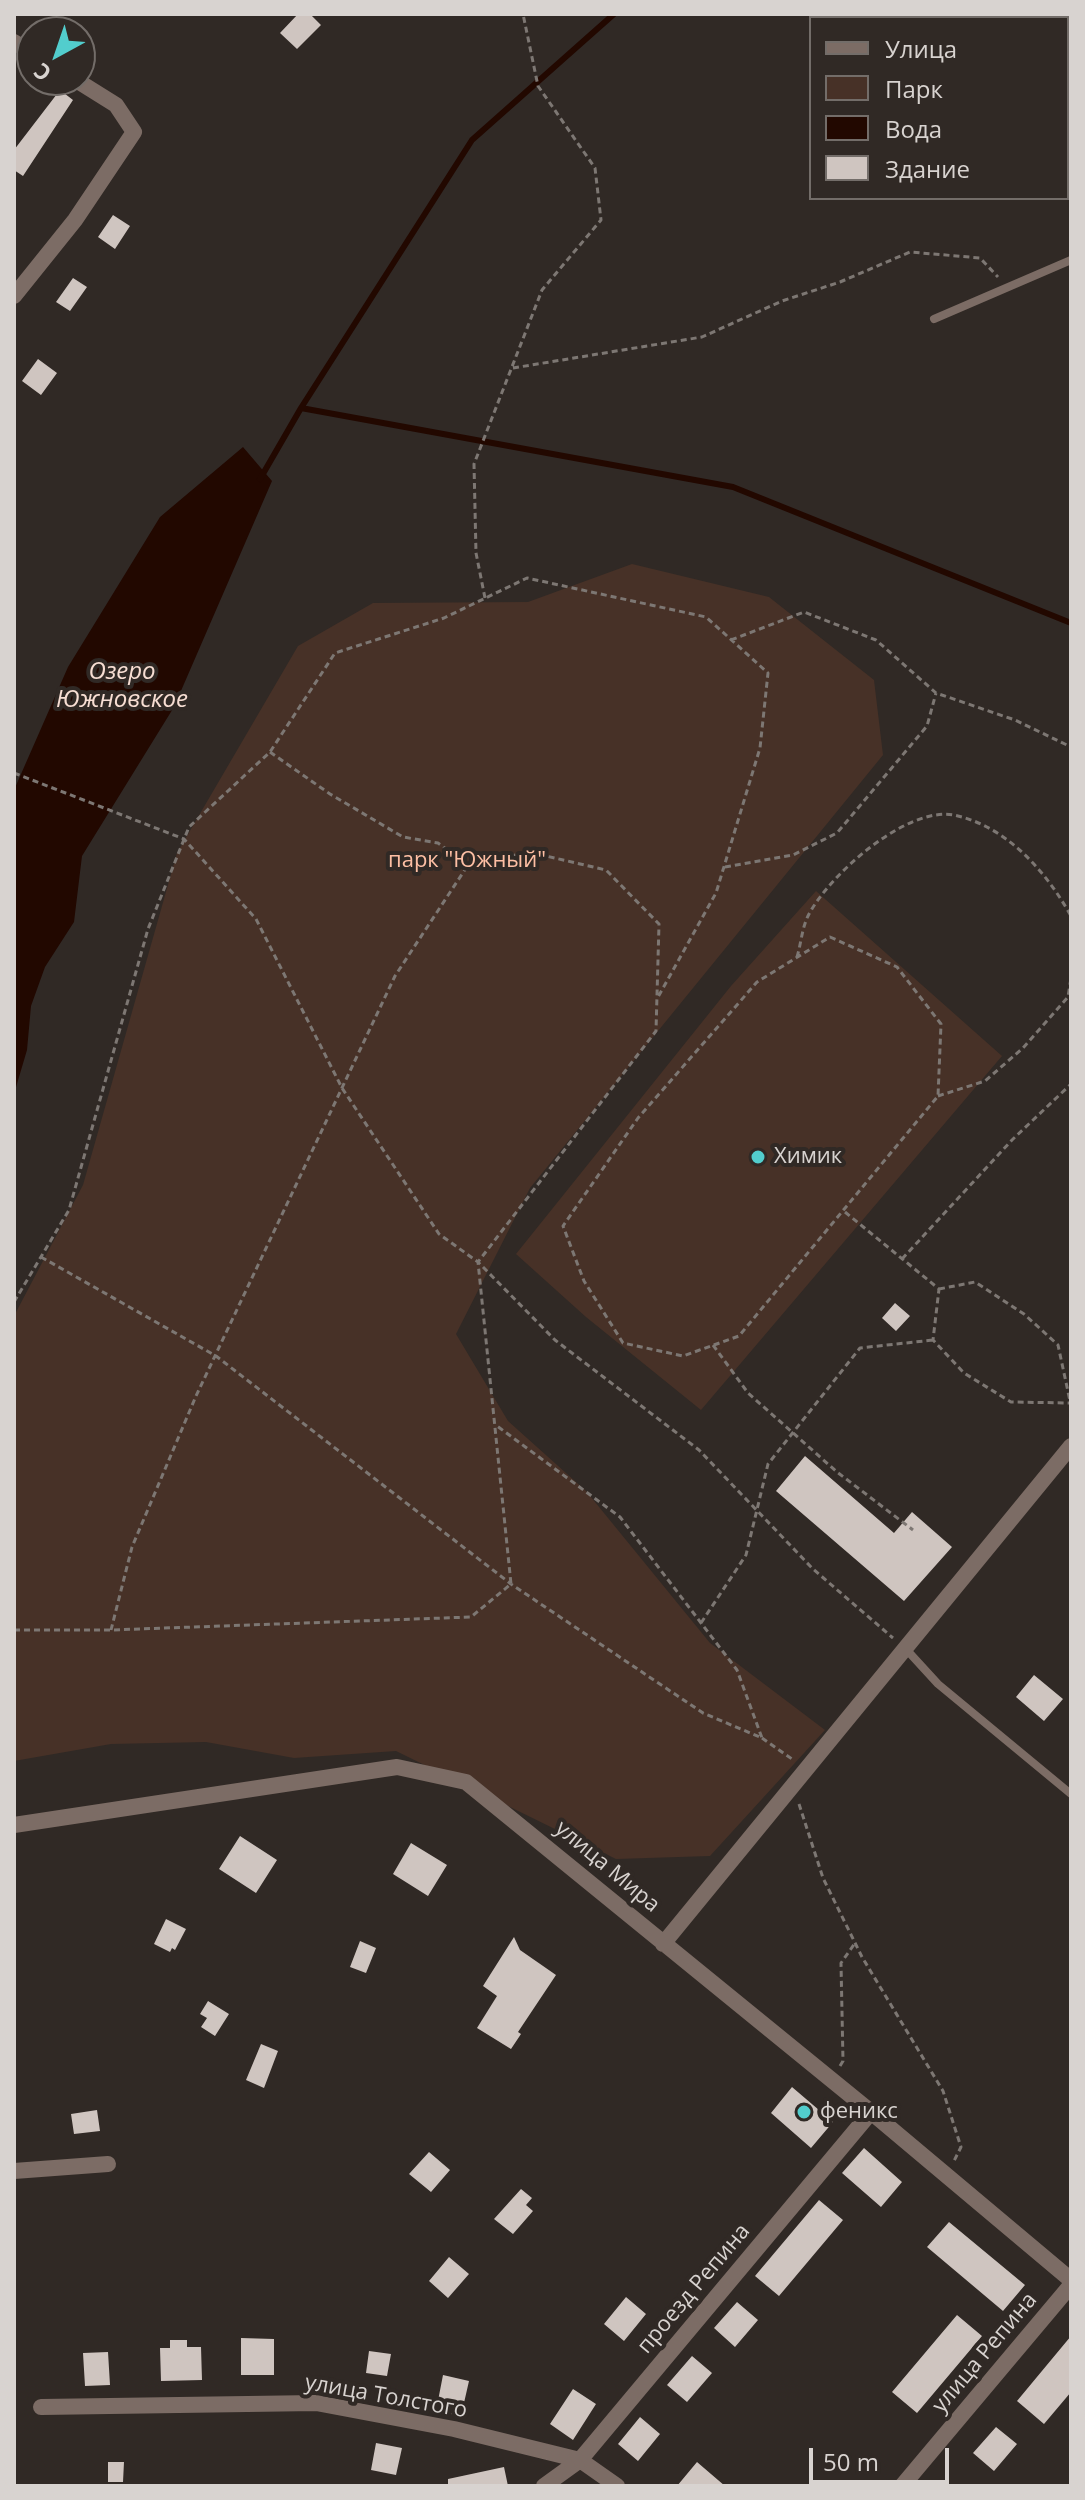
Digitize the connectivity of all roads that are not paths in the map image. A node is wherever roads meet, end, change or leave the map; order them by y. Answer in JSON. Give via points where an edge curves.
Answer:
{"nodes":[{"id":1,"x":96,"y":92,"type":"edge"},
{"id":2,"x":1071,"y":260,"type":"edge"},
{"id":3,"x":14,"y":296,"type":"edge"},
{"id":4,"x":934,"y":319,"type":"dead end"},
{"id":5,"x":1071,"y":1446,"type":"edge"},
{"id":6,"x":905,"y":1648,"type":"junction"},
{"id":7,"x":1071,"y":1794,"type":"edge"},
{"id":8,"x":14,"y":1825,"type":"edge"},
{"id":9,"x":663,"y":1944,"type":"junction"},
{"id":10,"x":871,"y":2112,"type":"junction"},
{"id":11,"x":108,"y":2164,"type":"dead end"},
{"id":12,"x":14,"y":2171,"type":"edge"},
{"id":13,"x":1071,"y":2282,"type":"edge"},
{"id":14,"x":41,"y":2407,"type":"dead end"},
{"id":15,"x":580,"y":2460,"type":"junction"},
{"id":16,"x":544,"y":2486,"type":"edge"},
{"id":17,"x":617,"y":2486,"type":"edge"},
{"id":18,"x":902,"y":2486,"type":"edge"}],
"edges":[{"from":1,"to":3,"type":"street","via":[[116,105],[134,132],[75,220]]},
{"from":2,"to":4,"type":"lane"},
{"from":5,"to":6,"type":"street"},
{"from":6,"to":7,"type":"lane","via":[[938,1684]]},
{"from":6,"to":9,"type":"street"},
{"from":8,"to":9,"type":"street","name":"улица Мира","via":[[397,1767],[466,1782]]},
{"from":9,"to":10,"type":"street","name":"улица Мира"},
{"from":10,"to":13,"type":"street","name":"улица Мира"},
{"from":10,"to":15,"type":"street","name":"проезд Репина"},
{"from":11,"to":12,"type":"street"},
{"from":13,"to":18,"type":"street","name":"улица Репина"},
{"from":14,"to":15,"type":"street","name":"улица Толстого","via":[[316,2403]]},
{"from":15,"to":16,"type":"street","name":"проезд Репина"},
{"from":15,"to":17,"type":"street","name":"улица Толстого"}]}
